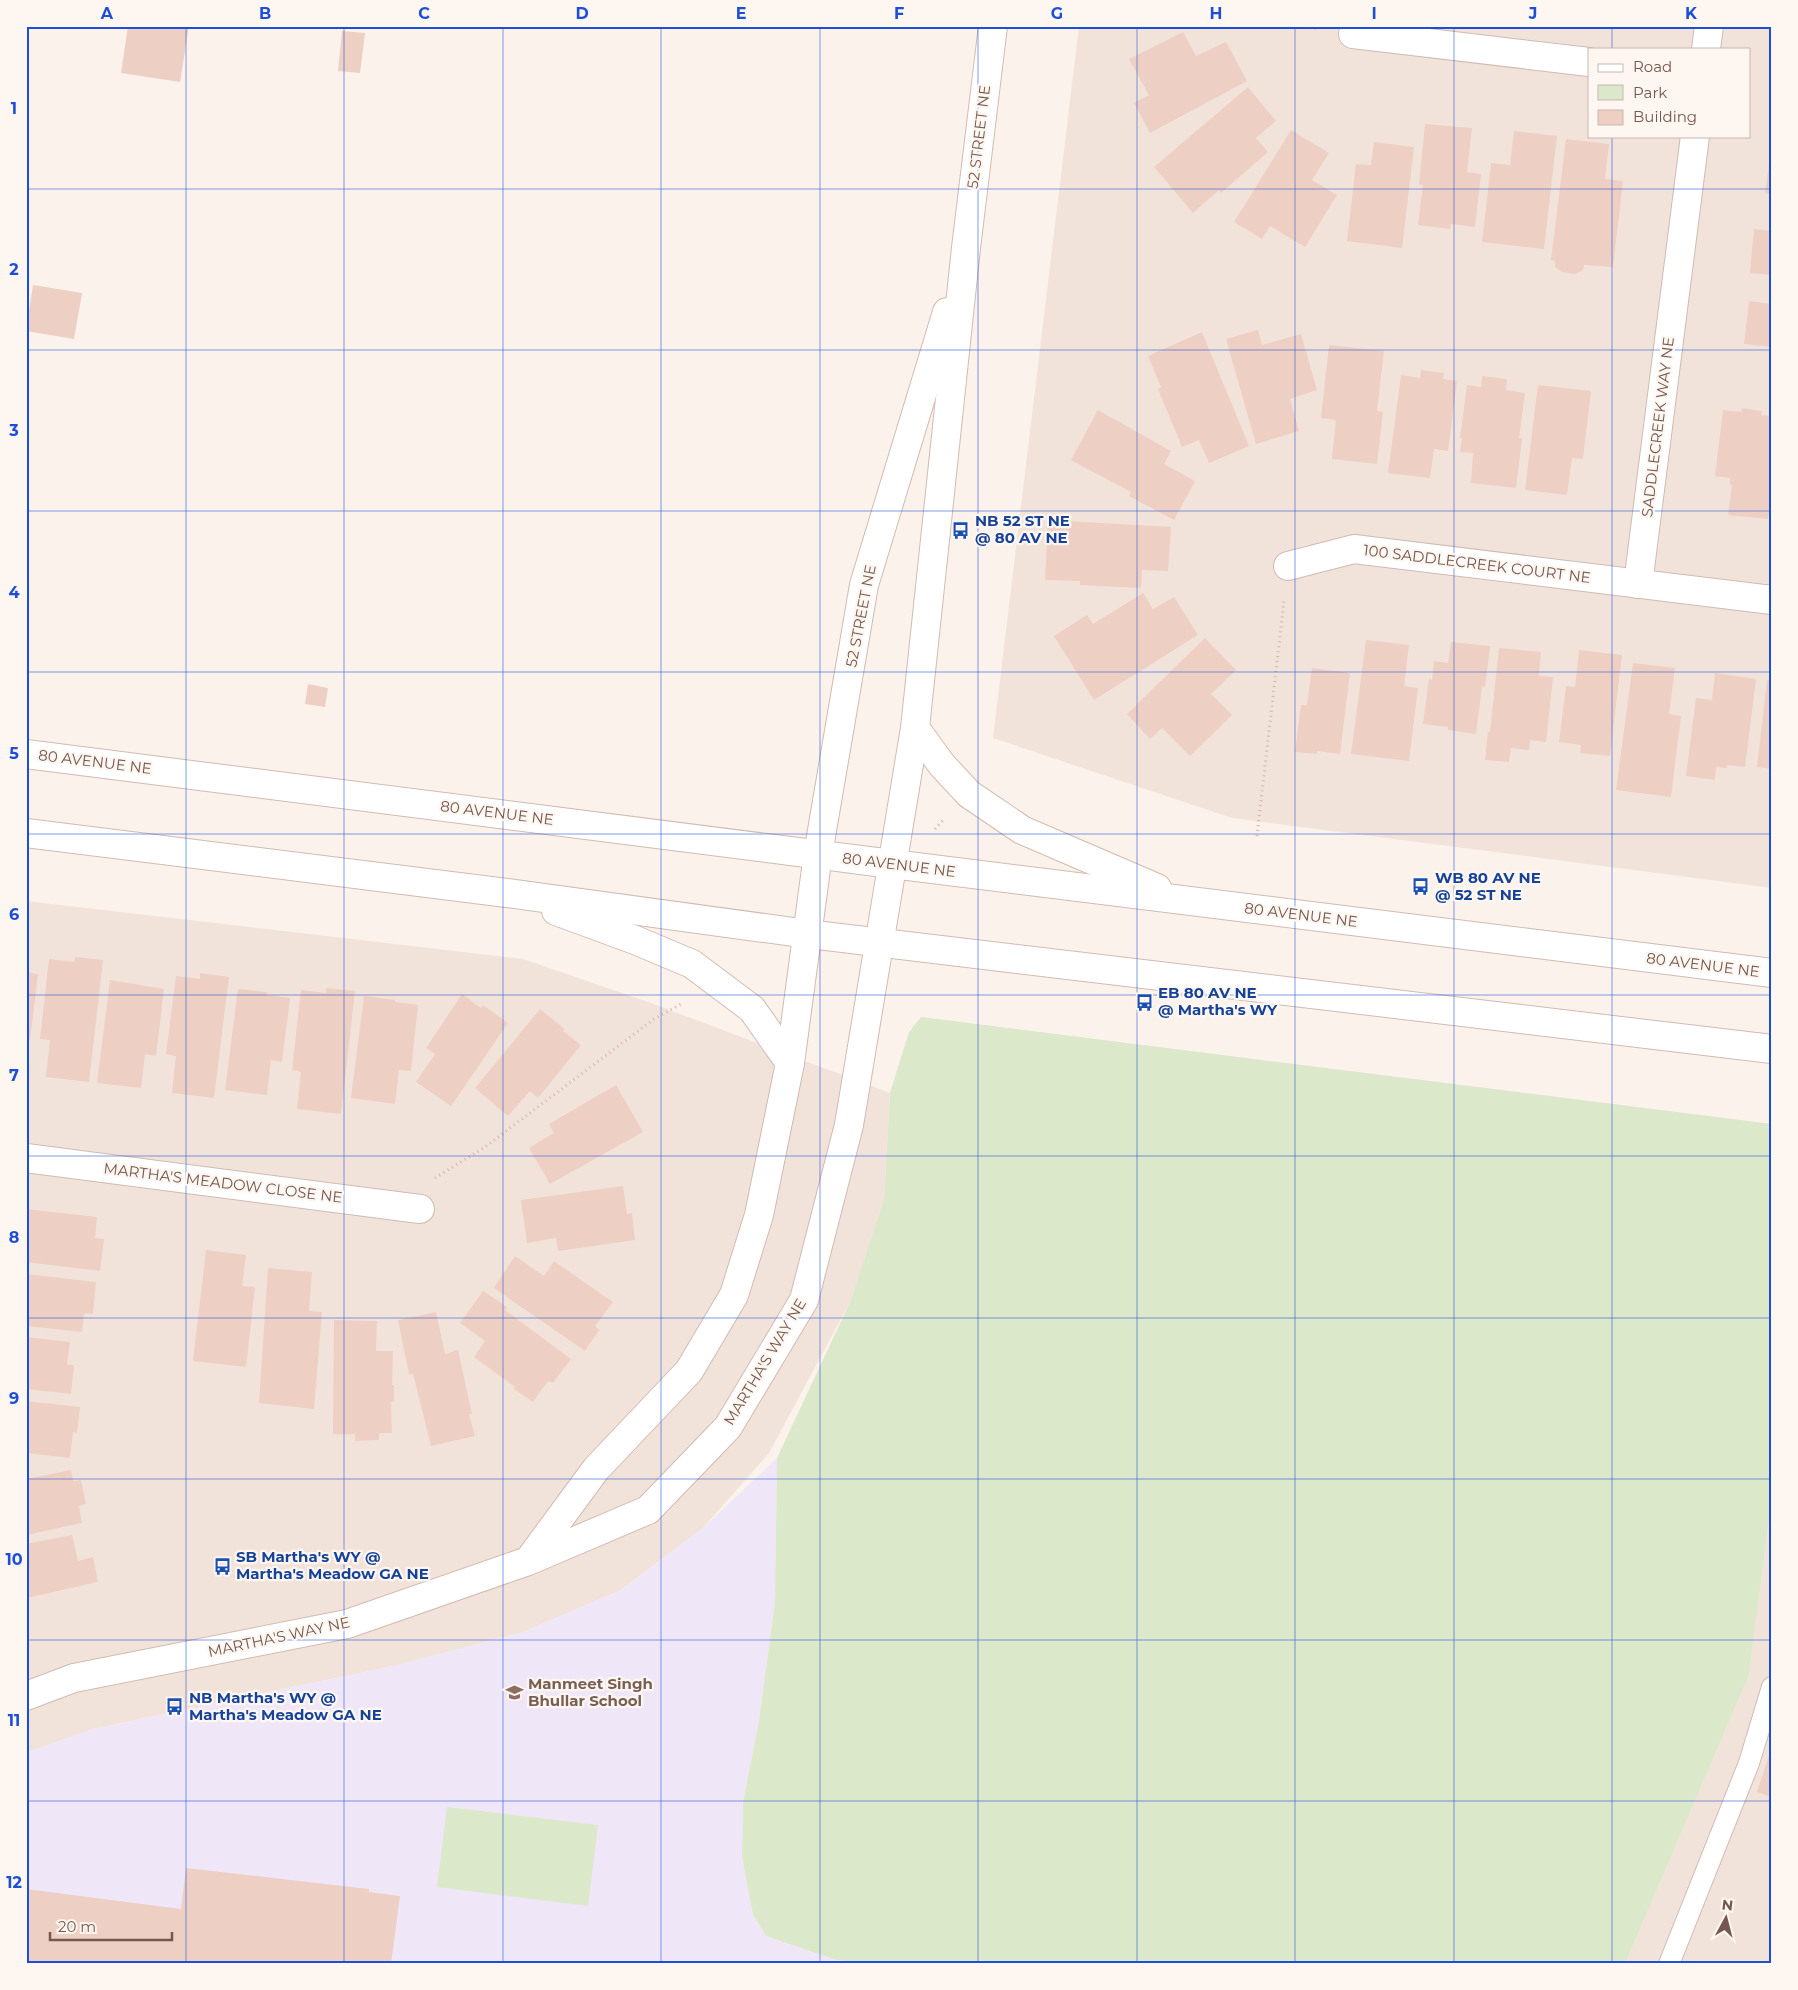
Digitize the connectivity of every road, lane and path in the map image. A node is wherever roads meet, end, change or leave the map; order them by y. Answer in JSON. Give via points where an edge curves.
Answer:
{"nodes":[{"id":1,"x":993,"y":26,"type":"edge"},
{"id":2,"x":1709,"y":26,"type":"edge"},
{"id":3,"x":1353,"y":34,"type":"dead end"},
{"id":4,"x":1706,"y":48,"type":"edge"},
{"id":5,"x":1588,"y":62,"type":"edge"},
{"id":6,"x":1695,"y":138,"type":"edge"},
{"id":7,"x":966,"y":248,"type":"junction"},
{"id":8,"x":1288,"y":566,"type":"joint"},
{"id":9,"x":1638,"y":584,"type":"junction"},
{"id":10,"x":1772,"y":600,"type":"edge"},
{"id":11,"x":915,"y":728,"type":"junction"},
{"id":12,"x":26,"y":754,"type":"edge"},
{"id":13,"x":945,"y":818,"type":"dead end"},
{"id":14,"x":932,"y":832,"type":"dead end"},
{"id":15,"x":26,"y":833,"type":"edge"},
{"id":16,"x":1257,"y":836,"type":"dead end"},
{"id":17,"x":818,"y":854,"type":"junction"},
{"id":18,"x":892,"y":864,"type":"junction"},
{"id":19,"x":507,"y":893,"type":"junction"},
{"id":20,"x":1186,"y":901,"type":"junction"},
{"id":21,"x":808,"y":934,"type":"junction"},
{"id":22,"x":880,"y":942,"type":"junction"},
{"id":23,"x":1772,"y":973,"type":"edge"},
{"id":24,"x":690,"y":998,"type":"dead end"},
{"id":25,"x":1772,"y":1049,"type":"edge"},
{"id":26,"x":790,"y":1063,"type":"junction"},
{"id":27,"x":26,"y":1158,"type":"edge"},
{"id":28,"x":390,"y":1206,"type":"junction"},
{"id":29,"x":420,"y":1209,"type":"dead end"},
{"id":30,"x":528,"y":1561,"type":"junction"},
{"id":31,"x":1772,"y":1687,"type":"edge"},
{"id":32,"x":26,"y":1696,"type":"edge"},
{"id":33,"x":1669,"y":1964,"type":"edge"}],
"edges":[{"from":1,"to":7,"type":"street","name":"52 STREET NE"},
{"from":2,"to":4,"type":"street"},
{"from":3,"to":5,"type":"street"},
{"from":6,"to":9,"type":"street","name":"SADDLECREEK WAY NE"},
{"from":7,"to":11,"type":"street","name":"52 STREET NE"},
{"from":7,"to":17,"type":"street","name":"52 STREET NE","via":[[864,585]]},
{"from":8,"to":9,"type":"street","name":"100 SADDLECREEK COURT NE","via":[[1354,548]]},
{"from":8,"to":16,"type":"path"},
{"from":9,"to":10,"type":"street"},
{"from":11,"to":18,"type":"street","name":"52 STREET NE"},
{"from":11,"to":20,"type":"street","via":[[942,765],[969,794],[1022,830]]},
{"from":12,"to":17,"type":"street","name":"80 AVENUE NE"},
{"from":13,"to":14,"type":"path"},
{"from":15,"to":19,"type":"street"},
{"from":17,"to":18,"type":"street","name":"80 AVENUE NE"},
{"from":17,"to":21,"type":"street","name":"52 STREET NE"},
{"from":18,"to":20,"type":"street","name":"80 AVENUE NE"},
{"from":18,"to":22,"type":"street","name":"52 STREET NE"},
{"from":19,"to":21,"type":"street"},
{"from":19,"to":26,"type":"street","via":[[692,964],[752,1009]]},
{"from":20,"to":23,"type":"street","name":"80 AVENUE NE"},
{"from":21,"to":22,"type":"street"},
{"from":21,"to":26,"type":"street"},
{"from":22,"to":25,"type":"street"},
{"from":22,"to":30,"type":"street","name":"MARTHA'S WAY NE","via":[[849,1125],[804,1300],[728,1426],[648,1510]]},
{"from":24,"to":28,"type":"path","via":[[654,1019],[486,1148]]},
{"from":26,"to":30,"type":"street","via":[[759,1215],[734,1295],[689,1370],[596,1469]]},
{"from":27,"to":28,"type":"street","name":"MARTHA'S MEADOW CLOSE NE"},
{"from":28,"to":29,"type":"street","name":"MARTHA'S MEADOW CLOSE NE"},
{"from":30,"to":32,"type":"street","name":"MARTHA'S WAY NE","via":[[346,1624],[74,1678]]},
{"from":31,"to":33,"type":"lane","via":[[1749,1763]]}]}
